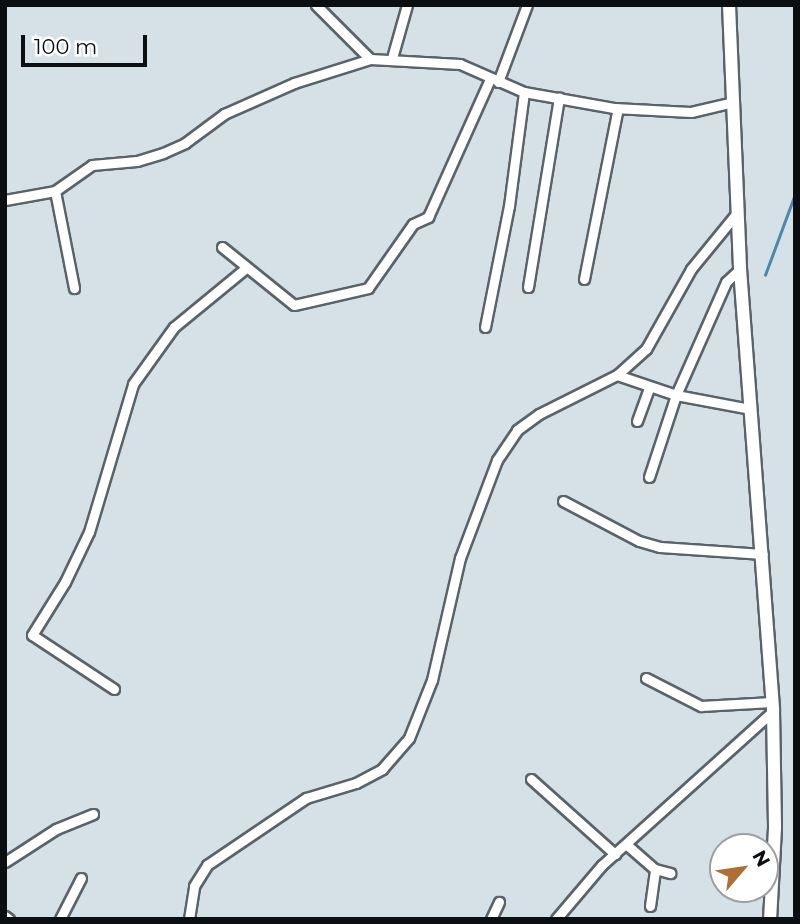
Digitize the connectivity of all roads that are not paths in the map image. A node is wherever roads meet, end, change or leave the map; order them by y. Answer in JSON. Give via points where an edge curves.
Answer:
{"nodes":[{"id":1,"x":316,"y":5,"type":"edge"},
{"id":2,"x":407,"y":5,"type":"edge"},
{"id":3,"x":527,"y":5,"type":"edge"},
{"id":4,"x":729,"y":5,"type":"edge"},
{"id":5,"x":392,"y":58,"type":"junction"},
{"id":6,"x":370,"y":59,"type":"junction"},
{"id":7,"x":494,"y":81,"type":"junction"},
{"id":8,"x":524,"y":92,"type":"junction"},
{"id":9,"x":559,"y":98,"type":"junction"},
{"id":10,"x":733,"y":102,"type":"junction"},
{"id":11,"x":618,"y":108,"type":"junction"},
{"id":12,"x":55,"y":191,"type":"junction"},
{"id":13,"x":5,"y":200,"type":"edge"},
{"id":14,"x":736,"y":214,"type":"junction"},
{"id":15,"x":222,"y":247,"type":"dead end"},
{"id":16,"x":247,"y":267,"type":"junction"},
{"id":17,"x":740,"y":269,"type":"junction"},
{"id":18,"x":584,"y":279,"type":"dead end"},
{"id":19,"x":528,"y":287,"type":"dead end"},
{"id":20,"x":74,"y":288,"type":"dead end"},
{"id":21,"x":485,"y":327,"type":"dead end"},
{"id":22,"x":617,"y":375,"type":"junction"},
{"id":23,"x":649,"y":388,"type":"junction"},
{"id":24,"x":676,"y":395,"type":"junction"},
{"id":25,"x":750,"y":410,"type":"junction"},
{"id":26,"x":637,"y":421,"type":"dead end"},
{"id":27,"x":649,"y":477,"type":"dead end"},
{"id":28,"x":563,"y":501,"type":"dead end"},
{"id":29,"x":763,"y":554,"type":"junction"},
{"id":30,"x":646,"y":678,"type":"dead end"},
{"id":31,"x":114,"y":690,"type":"dead end"},
{"id":32,"x":772,"y":707,"type":"junction"},
{"id":33,"x":531,"y":779,"type":"dead end"},
{"id":34,"x":93,"y":814,"type":"dead end"},
{"id":35,"x":627,"y":845,"type":"junction"},
{"id":36,"x":615,"y":854,"type":"junction"},
{"id":37,"x":5,"y":862,"type":"edge"},
{"id":38,"x":655,"y":869,"type":"junction"},
{"id":39,"x":670,"y":873,"type":"dead end"},
{"id":40,"x":81,"y":878,"type":"dead end"},
{"id":41,"x":499,"y":902,"type":"dead end"},
{"id":42,"x":650,"y":906,"type":"dead end"},
{"id":43,"x":60,"y":919,"type":"edge"},
{"id":44,"x":189,"y":919,"type":"edge"},
{"id":45,"x":491,"y":919,"type":"edge"},
{"id":46,"x":556,"y":919,"type":"edge"},
{"id":47,"x":770,"y":919,"type":"edge"}],
"edges":[{"from":1,"to":6,"type":"street"},
{"from":2,"to":5,"type":"street"},
{"from":3,"to":7,"type":"street"},
{"from":4,"to":10,"type":"main road"},
{"from":5,"to":6,"type":"street"},
{"from":5,"to":7,"type":"street","via":[[460,64]]},
{"from":6,"to":12,"type":"street","via":[[294,83],[223,114],[186,143],[163,153],[92,165]]},
{"from":7,"to":8,"type":"street"},
{"from":7,"to":16,"type":"street","via":[[428,217],[413,224],[369,288],[294,305]]},
{"from":8,"to":9,"type":"street"},
{"from":8,"to":21,"type":"street","via":[[509,206]]},
{"from":9,"to":11,"type":"street"},
{"from":9,"to":19,"type":"street"},
{"from":10,"to":11,"type":"street","via":[[691,112]]},
{"from":10,"to":14,"type":"main road"},
{"from":11,"to":18,"type":"street"},
{"from":12,"to":13,"type":"street"},
{"from":12,"to":20,"type":"street"},
{"from":14,"to":17,"type":"main road"},
{"from":14,"to":22,"type":"street","via":[[691,269],[646,349]]},
{"from":15,"to":16,"type":"street"},
{"from":16,"to":31,"type":"street","via":[[174,327],[133,384],[89,532],[32,635]]},
{"from":17,"to":24,"type":"street","via":[[726,282]]},
{"from":17,"to":25,"type":"main road"},
{"from":22,"to":23,"type":"street"},
{"from":22,"to":44,"type":"street","via":[[539,414],[517,430],[497,460],[460,558],[432,680],[409,738],[382,769],[356,783],[306,798],[207,865],[194,886]]},
{"from":23,"to":24,"type":"street"},
{"from":23,"to":26,"type":"street"},
{"from":24,"to":25,"type":"street"},
{"from":24,"to":27,"type":"street"},
{"from":25,"to":29,"type":"main road"},
{"from":28,"to":29,"type":"street","via":[[639,541],[660,547]]},
{"from":29,"to":32,"type":"main road"},
{"from":30,"to":32,"type":"street","via":[[701,706]]},
{"from":32,"to":35,"type":"street"},
{"from":32,"to":47,"type":"main road","via":[[775,828]]},
{"from":33,"to":36,"type":"street"},
{"from":34,"to":37,"type":"street","via":[[56,829]]},
{"from":35,"to":36,"type":"street"},
{"from":35,"to":38,"type":"street"},
{"from":36,"to":46,"type":"street"},
{"from":38,"to":39,"type":"street"},
{"from":38,"to":42,"type":"street"},
{"from":40,"to":43,"type":"street"},
{"from":41,"to":45,"type":"street"}]}
